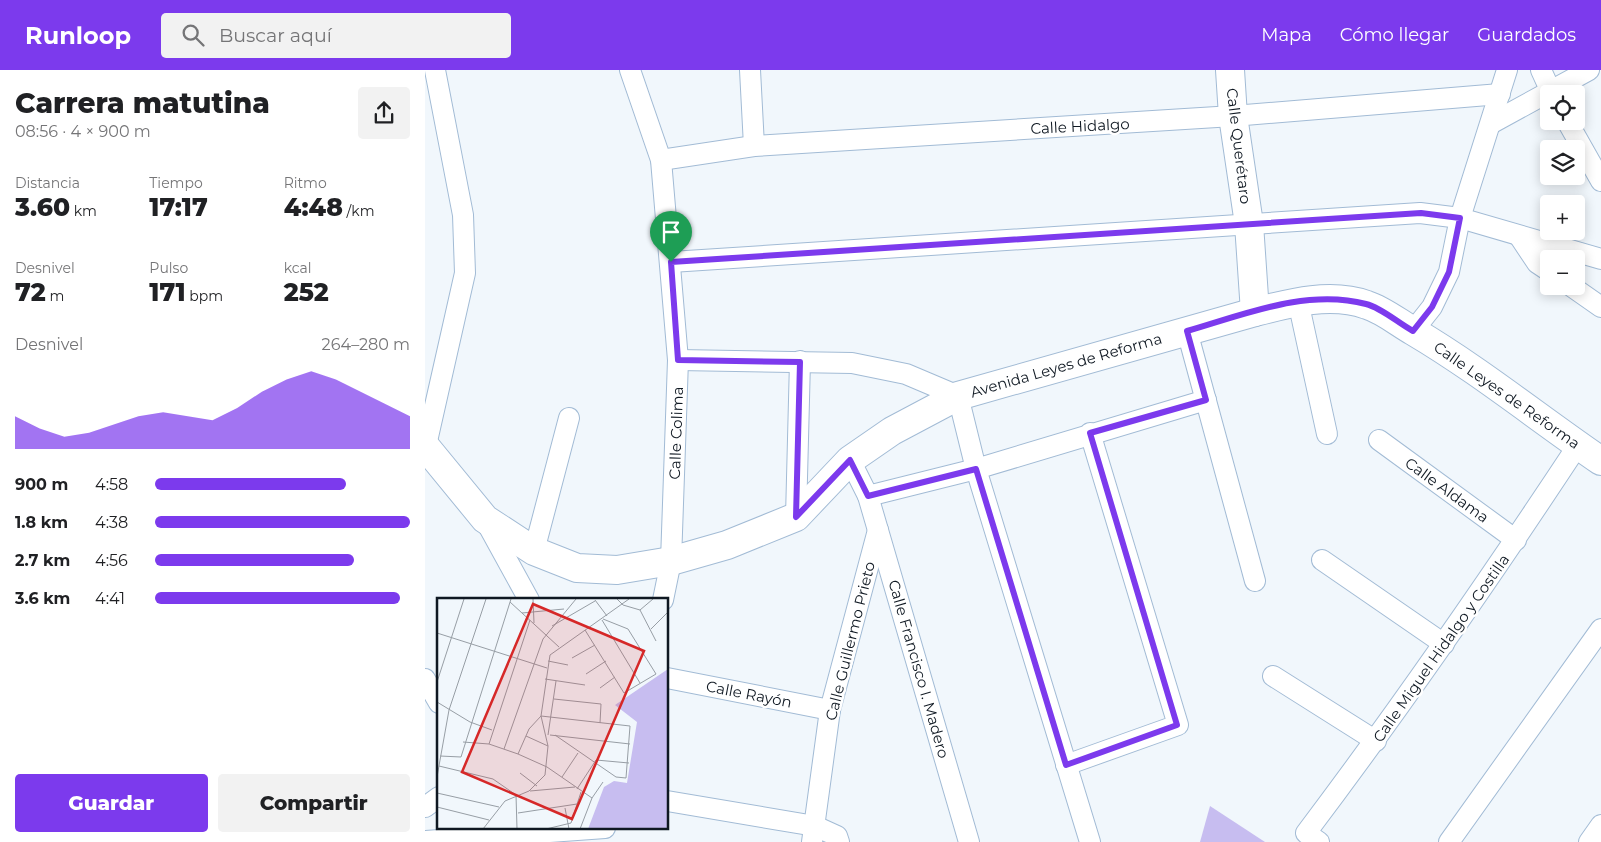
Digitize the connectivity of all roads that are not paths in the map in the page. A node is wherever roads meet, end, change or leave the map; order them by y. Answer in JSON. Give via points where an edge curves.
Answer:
{"nodes":[{"id":1,"x":435,"y":70,"type":"edge"},
{"id":2,"x":630,"y":70,"type":"edge"},
{"id":3,"x":750,"y":70,"type":"edge"},
{"id":4,"x":1230,"y":70,"type":"edge"},
{"id":5,"x":1507,"y":70,"type":"edge"},
{"id":6,"x":1541,"y":70,"type":"edge"},
{"id":7,"x":1589,"y":70,"type":"edge"},
{"id":8,"x":1548,"y":85,"type":"edge"},
{"id":9,"x":1564,"y":85,"type":"edge"},
{"id":10,"x":1499,"y":94,"type":"junction"},
{"id":11,"x":1540,"y":99,"type":"edge"},
{"id":12,"x":1233,"y":116,"type":"junction"},
{"id":13,"x":1492,"y":123,"type":"junction"},
{"id":14,"x":1572,"y":130,"type":"edge"},
{"id":15,"x":754,"y":146,"type":"junction"},
{"id":16,"x":661,"y":160,"type":"junction"},
{"id":17,"x":1601,"y":181,"type":"edge"},
{"id":18,"x":1460,"y":218,"type":"junction"},
{"id":19,"x":1249,"y":224,"type":"junction"},
{"id":20,"x":1519,"y":236,"type":"junction"},
{"id":21,"x":1601,"y":259,"type":"edge"},
{"id":22,"x":671,"y":262,"type":"junction"},
{"id":23,"x":1540,"y":265,"type":"edge"},
{"id":24,"x":1584,"y":295,"type":"edge"},
{"id":25,"x":1298,"y":301,"type":"junction"},
{"id":26,"x":1601,"y":307,"type":"edge"},
{"id":27,"x":1255,"y":312,"type":"junction"},
{"id":28,"x":1187,"y":331,"type":"junction"},
{"id":29,"x":1413,"y":331,"type":"junction"},
{"id":30,"x":678,"y":360,"type":"junction"},
{"id":31,"x":800,"y":362,"type":"junction"},
{"id":32,"x":958,"y":396,"type":"junction"},
{"id":33,"x":1206,"y":400,"type":"junction"},
{"id":34,"x":569,"y":418,"type":"dead end"},
{"id":35,"x":1090,"y":433,"type":"junction"},
{"id":36,"x":1327,"y":434,"type":"dead end"},
{"id":37,"x":1379,"y":440,"type":"dead end"},
{"id":38,"x":1578,"y":445,"type":"junction"},
{"id":39,"x":426,"y":448,"type":"edge"},
{"id":40,"x":850,"y":460,"type":"junction"},
{"id":41,"x":1601,"y":461,"type":"edge"},
{"id":42,"x":976,"y":469,"type":"junction"},
{"id":43,"x":868,"y":496,"type":"junction"},
{"id":44,"x":796,"y":517,"type":"junction"},
{"id":45,"x":485,"y":519,"type":"junction"},
{"id":46,"x":878,"y":530,"type":"junction"},
{"id":47,"x":1516,"y":540,"type":"junction"},
{"id":48,"x":535,"y":551,"type":"junction"},
{"id":49,"x":1323,"y":560,"type":"dead end"},
{"id":50,"x":671,"y":561,"type":"junction"},
{"id":51,"x":1255,"y":581,"type":"dead end"},
{"id":52,"x":528,"y":598,"type":"edge"},
{"id":53,"x":663,"y":598,"type":"edge"},
{"id":54,"x":1601,"y":629,"type":"edge"},
{"id":55,"x":1444,"y":644,"type":"junction"},
{"id":56,"x":1273,"y":676,"type":"dead end"},
{"id":57,"x":669,"y":678,"type":"edge"},
{"id":58,"x":425,"y":679,"type":"edge"},
{"id":59,"x":437,"y":700,"type":"edge"},
{"id":60,"x":830,"y":710,"type":"junction"},
{"id":61,"x":1376,"y":741,"type":"junction"},
{"id":62,"x":1066,"y":765,"type":"junction"},
{"id":63,"x":437,"y":798,"type":"edge"},
{"id":64,"x":669,"y":802,"type":"edge"},
{"id":65,"x":425,"y":807,"type":"edge"},
{"id":66,"x":1601,"y":825,"type":"edge"},
{"id":67,"x":526,"y":830,"type":"edge"},
{"id":68,"x":813,"y":834,"type":"edge"},
{"id":69,"x":425,"y":841,"type":"edge"},
{"id":70,"x":839,"y":842,"type":"edge"},
{"id":71,"x":969,"y":842,"type":"edge"},
{"id":72,"x":1090,"y":842,"type":"edge"},
{"id":73,"x":1319,"y":842,"type":"edge"},
{"id":74,"x":1449,"y":842,"type":"edge"},
{"id":75,"x":1589,"y":842,"type":"edge"}],
"edges":[{"from":1,"to":39,"type":"street","via":[[463,215],[465,273]]},
{"from":2,"to":16,"type":"street","name":"Calle Colima"},
{"from":3,"to":15,"type":"street"},
{"from":4,"to":12,"type":"street","name":"Calle Querétaro"},
{"from":5,"to":10,"type":"street"},
{"from":6,"to":8,"type":"street"},
{"from":7,"to":9,"type":"street"},
{"from":10,"to":12,"type":"street","name":"Calle Hidalgo"},
{"from":10,"to":13,"type":"street"},
{"from":11,"to":13,"type":"street"},
{"from":12,"to":15,"type":"street","name":"Calle Hidalgo"},
{"from":12,"to":19,"type":"street","name":"Calle Querétaro"},
{"from":13,"to":18,"type":"street"},
{"from":14,"to":17,"type":"street"},
{"from":15,"to":16,"type":"street","name":"Calle Hidalgo"},
{"from":16,"to":22,"type":"street","name":"Calle Colima"},
{"from":18,"to":19,"type":"street","via":[[1421,213]]},
{"from":18,"to":20,"type":"street"},
{"from":18,"to":29,"type":"street","via":[[1449,272],[1432,307]]},
{"from":19,"to":22,"type":"street"},
{"from":19,"to":27,"type":"street","name":"Calle Querétaro"},
{"from":20,"to":21,"type":"street"},
{"from":20,"to":23,"type":"street"},
{"from":22,"to":30,"type":"street","name":"Calle Colima"},
{"from":24,"to":26,"type":"street"},
{"from":25,"to":27,"type":"street","name":"Avenida Leyes de Reforma"},
{"from":25,"to":29,"type":"street","name":"Avenida Leyes de Reforma","via":[[1345,300],[1368,305]]},
{"from":25,"to":36,"type":"street"},
{"from":27,"to":28,"type":"street","name":"Avenida Leyes de Reforma"},
{"from":28,"to":32,"type":"street","name":"Avenida Leyes de Reforma"},
{"from":28,"to":33,"type":"street"},
{"from":29,"to":38,"type":"street","name":"Calle Leyes de Reforma","via":[[1447,351]]},
{"from":30,"to":31,"type":"street"},
{"from":30,"to":50,"type":"street","name":"Calle Colima"},
{"from":31,"to":32,"type":"street","via":[[852,363],[906,374]]},
{"from":31,"to":44,"type":"street"},
{"from":32,"to":40,"type":"street","name":"Avenida Leyes de Reforma","via":[[892,431]]},
{"from":32,"to":42,"type":"street"},
{"from":33,"to":35,"type":"street"},
{"from":33,"to":51,"type":"street"},
{"from":34,"to":48,"type":"street"},
{"from":35,"to":42,"type":"street"},
{"from":35,"to":62,"type":"street","via":[[1177,725]]},
{"from":37,"to":47,"type":"street","name":"Calle Aldama"},
{"from":38,"to":41,"type":"street","name":"Calle Leyes de Reforma"},
{"from":38,"to":47,"type":"street","name":"Calle Miguel Hidalgo y Costilla"},
{"from":39,"to":45,"type":"street"},
{"from":40,"to":43,"type":"street","name":"Calle Francisco I. Madero"},
{"from":40,"to":44,"type":"street","name":"Avenida Leyes de Reforma"},
{"from":42,"to":43,"type":"street"},
{"from":42,"to":62,"type":"street"},
{"from":43,"to":46,"type":"street","name":"Calle Francisco I. Madero"},
{"from":44,"to":50,"type":"street","via":[[727,545]]},
{"from":45,"to":48,"type":"street"},
{"from":45,"to":52,"type":"street"},
{"from":46,"to":60,"type":"street","name":"Calle Guillermo Prieto"},
{"from":46,"to":71,"type":"street","name":"Calle Francisco I. Madero"},
{"from":47,"to":55,"type":"street","name":"Calle Miguel Hidalgo y Costilla"},
{"from":48,"to":50,"type":"street","via":[[577,568],[617,570]]},
{"from":49,"to":55,"type":"street"},
{"from":50,"to":53,"type":"street","name":"Calle Colima"},
{"from":54,"to":74,"type":"street"},
{"from":55,"to":61,"type":"street","name":"Calle Miguel Hidalgo y Costilla"},
{"from":56,"to":61,"type":"street"},
{"from":57,"to":60,"type":"street","name":"Calle Rayón"},
{"from":58,"to":59,"type":"street"},
{"from":60,"to":68,"type":"street","name":"Calle Guillermo Prieto"},
{"from":61,"to":73,"type":"street","name":"Calle Miguel Hidalgo y Costilla","via":[[1306,833]]},
{"from":62,"to":72,"type":"street"},
{"from":63,"to":65,"type":"street"},
{"from":64,"to":68,"type":"street"},
{"from":66,"to":75,"type":"street"},
{"from":67,"to":69,"type":"street"},
{"from":68,"to":70,"type":"street","via":[[837,836]]}]}
